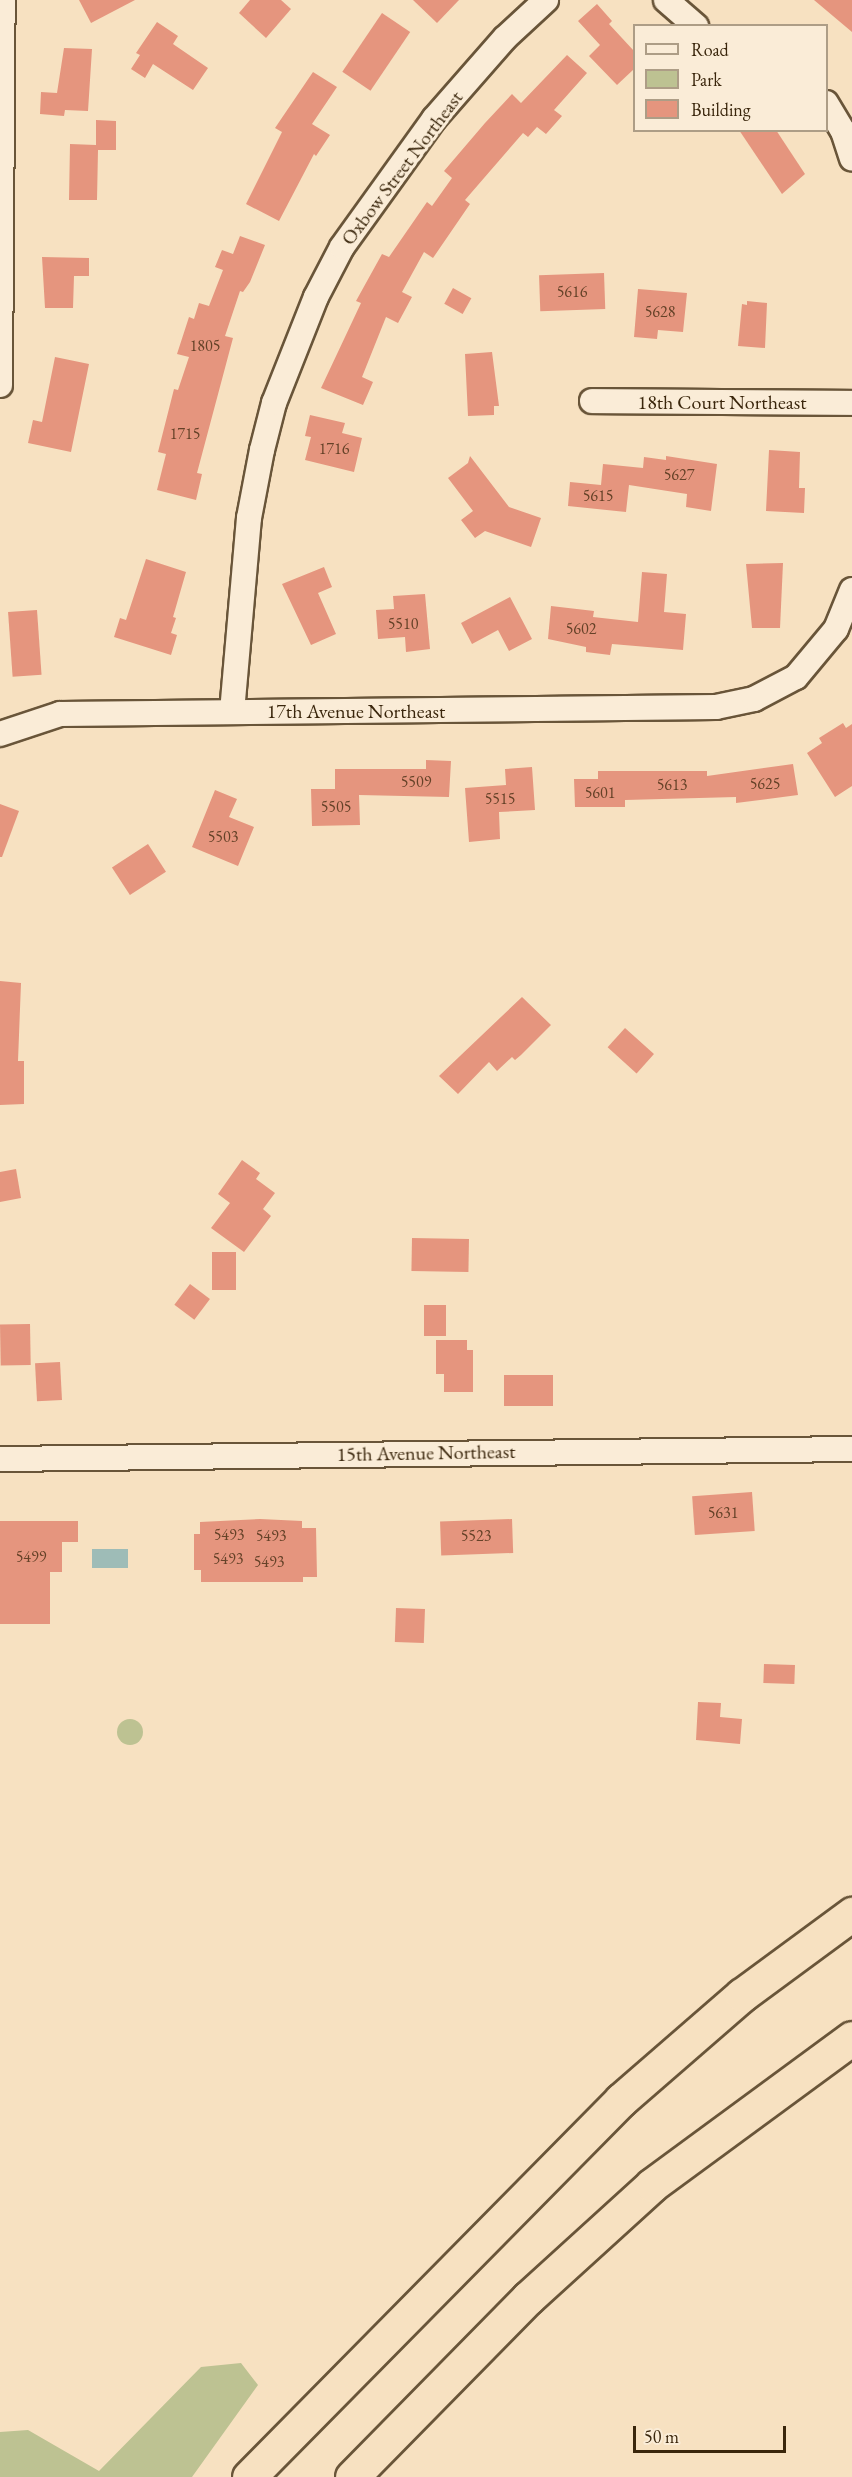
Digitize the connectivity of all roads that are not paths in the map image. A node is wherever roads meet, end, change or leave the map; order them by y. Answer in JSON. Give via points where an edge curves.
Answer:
{"nodes":[{"id":1,"x":3,"y":0,"type":"edge"},
{"id":2,"x":546,"y":0,"type":"edge"},
{"id":3,"x":666,"y":0,"type":"edge"},
{"id":4,"x":694,"y":24,"type":"edge"},
{"id":5,"x":828,"y":106,"type":"edge"},
{"id":6,"x":852,"y":159,"type":"edge"},
{"id":7,"x":0,"y":385,"type":"edge"},
{"id":8,"x":592,"y":401,"type":"dead end"},
{"id":9,"x":852,"y":403,"type":"edge"},
{"id":10,"x":852,"y":590,"type":"edge"},
{"id":11,"x":232,"y":712,"type":"junction"},
{"id":12,"x":0,"y":734,"type":"edge"},
{"id":13,"x":852,"y":1449,"type":"edge"},
{"id":14,"x":0,"y":1459,"type":"edge"},
{"id":15,"x":852,"y":1914,"type":"edge"},
{"id":16,"x":852,"y":2038,"type":"edge"},
{"id":17,"x":249,"y":2477,"type":"edge"},
{"id":18,"x":352,"y":2477,"type":"edge"}],
"edges":[{"from":1,"to":7,"type":"street"},
{"from":2,"to":11,"type":"street","name":"Oxbow Street Northeast","via":[[505,38],[434,119],[354,228],[316,297],[278,392],[262,450],[249,518]]},
{"from":3,"to":4,"type":"street"},
{"from":5,"to":6,"type":"street","via":[[843,131]]},
{"from":8,"to":9,"type":"street","name":"18th Court Northeast"},
{"from":10,"to":11,"type":"street","name":"17th Avenue Northeast","via":[[836,629],[796,677],[754,699],[716,707]]},
{"from":11,"to":12,"type":"street","name":"17th Avenue Northeast","via":[[60,714]]},
{"from":13,"to":14,"type":"street","name":"15th Avenue Northeast"},
{"from":15,"to":17,"type":"highway","via":[[742,1995],[621,2100]]},
{"from":16,"to":18,"type":"highway","via":[[652,2185],[528,2298]]}]}
